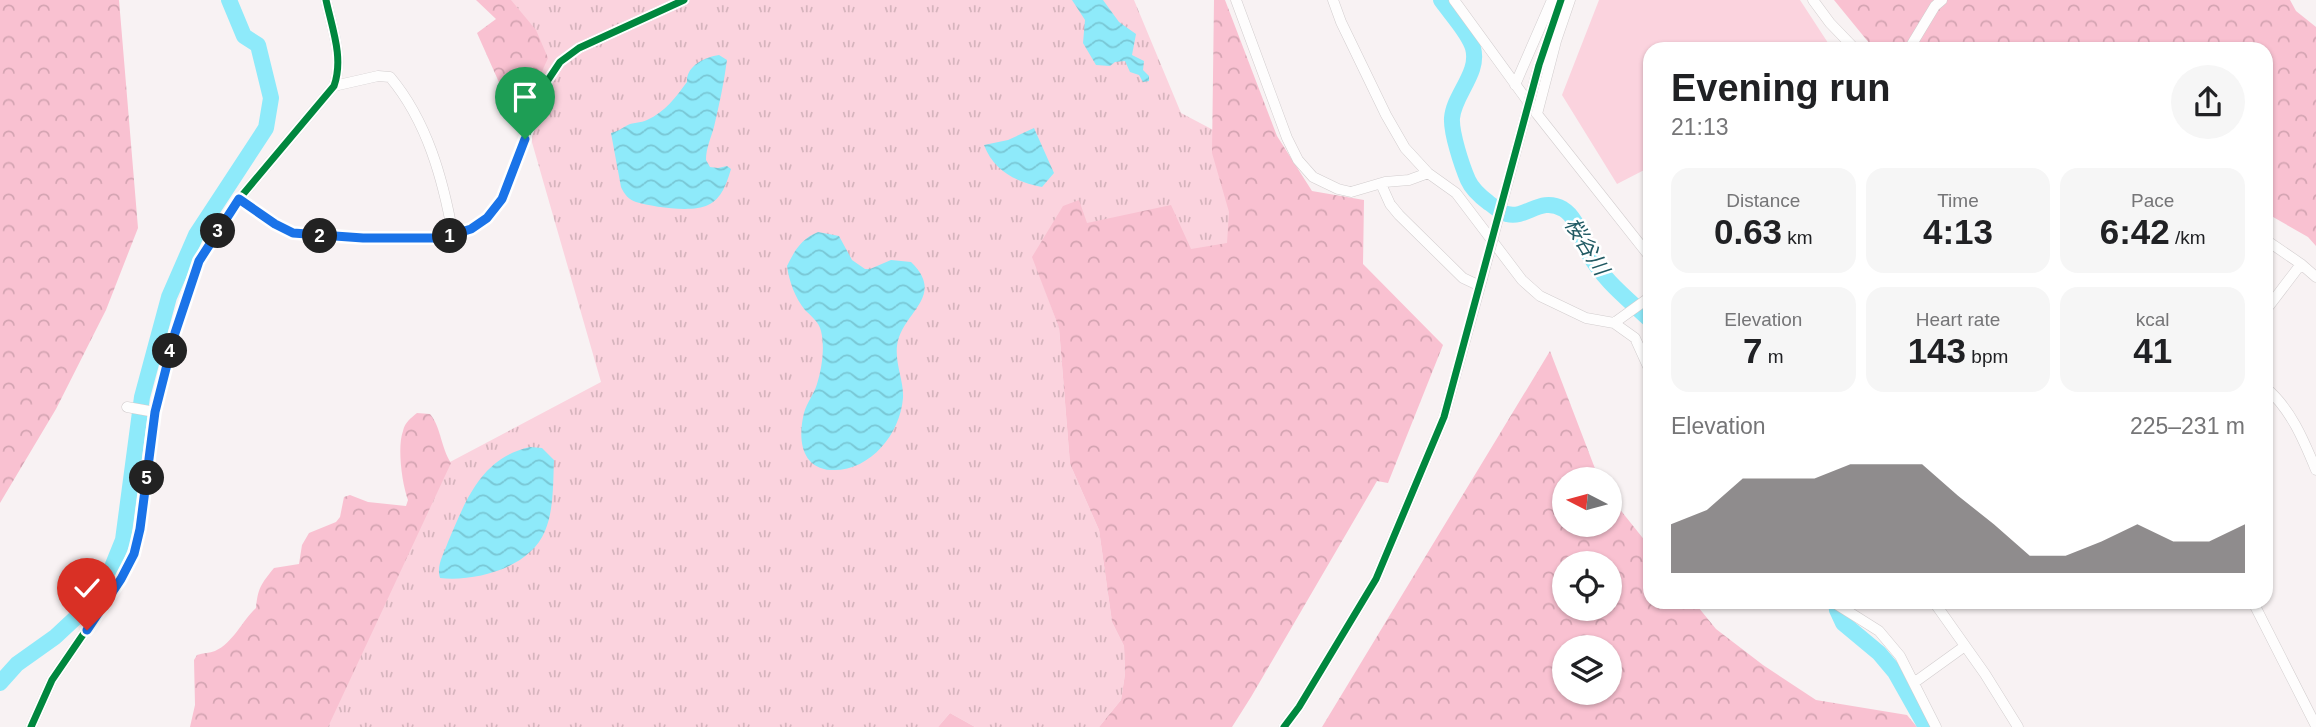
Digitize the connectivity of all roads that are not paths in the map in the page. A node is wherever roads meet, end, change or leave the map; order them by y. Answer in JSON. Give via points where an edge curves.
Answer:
{"nodes":[{"id":1,"x":326,"y":0,"type":"edge"},
{"id":2,"x":684,"y":0,"type":"edge"},
{"id":3,"x":1236,"y":0,"type":"edge"},
{"id":4,"x":1333,"y":0,"type":"edge"},
{"id":5,"x":1454,"y":0,"type":"edge"},
{"id":6,"x":1552,"y":0,"type":"edge"},
{"id":7,"x":1561,"y":0,"type":"edge"},
{"id":8,"x":1570,"y":0,"type":"edge"},
{"id":9,"x":1813,"y":0,"type":"edge"},
{"id":10,"x":1942,"y":0,"type":"edge"},
{"id":11,"x":1848,"y":42,"type":"edge"},
{"id":12,"x":1913,"y":42,"type":"edge"},
{"id":13,"x":1515,"y":85,"type":"junction"},
{"id":14,"x":334,"y":86,"type":"junction"},
{"id":15,"x":1537,"y":114,"type":"junction"},
{"id":16,"x":1429,"y":173,"type":"junction"},
{"id":17,"x":1381,"y":184,"type":"junction"},
{"id":18,"x":239,"y":199,"type":"junction"},
{"id":19,"x":453,"y":235,"type":"junction"},
{"id":20,"x":2273,"y":245,"type":"edge"},
{"id":21,"x":1643,"y":248,"type":"edge"},
{"id":22,"x":2301,"y":264,"type":"junction"},
{"id":23,"x":2316,"y":277,"type":"edge"},
{"id":24,"x":1481,"y":282,"type":"junction"},
{"id":25,"x":2273,"y":301,"type":"edge"},
{"id":26,"x":1643,"y":302,"type":"edge"},
{"id":27,"x":1614,"y":323,"type":"junction"},
{"id":28,"x":1643,"y":355,"type":"edge"},
{"id":29,"x":2273,"y":396,"type":"edge"},
{"id":30,"x":127,"y":407,"type":"dead end"},
{"id":31,"x":155,"y":412,"type":"junction"},
{"id":32,"x":2316,"y":470,"type":"edge"},
{"id":33,"x":1844,"y":609,"type":"edge"},
{"id":34,"x":1939,"y":609,"type":"edge"},
{"id":35,"x":2257,"y":609,"type":"edge"},
{"id":36,"x":1965,"y":646,"type":"junction"},
{"id":37,"x":1915,"y":682,"type":"junction"},
{"id":38,"x":2316,"y":726,"type":"edge"},
{"id":39,"x":31,"y":727,"type":"edge"},
{"id":40,"x":1284,"y":727,"type":"edge"},
{"id":41,"x":1937,"y":727,"type":"edge"},
{"id":42,"x":2018,"y":727,"type":"edge"}],
"edges":[{"from":1,"to":14,"type":"street","via":[[337,48]]},
{"from":2,"to":19,"type":"street","via":[[579,48],[561,62],[548,79],[502,199],[487,218]]},
{"from":3,"to":17,"type":"street","via":[[1298,160],[1313,177],[1338,189],[1351,192]]},
{"from":4,"to":16,"type":"street","via":[[1386,115],[1405,148]]},
{"from":5,"to":13,"type":"street"},
{"from":6,"to":13,"type":"street"},
{"from":7,"to":24,"type":"street","bridge":true},
{"from":8,"to":15,"type":"street"},
{"from":9,"to":11,"type":"street"},
{"from":10,"to":12,"type":"street"},
{"from":13,"to":15,"type":"street"},
{"from":14,"to":18,"type":"street"},
{"from":14,"to":19,"type":"street","via":[[390,77],[405,95],[434,159]]},
{"from":15,"to":21,"type":"street"},
{"from":16,"to":17,"type":"street"},
{"from":16,"to":27,"type":"street","via":[[1457,193],[1522,280],[1540,296],[1587,318]]},
{"from":17,"to":24,"type":"street","via":[[1399,215],[1463,278]]},
{"from":18,"to":19,"type":"street","via":[[293,233],[363,238]]},
{"from":18,"to":31,"type":"street","via":[[199,261]]},
{"from":20,"to":22,"type":"street"},
{"from":22,"to":23,"type":"street"},
{"from":22,"to":25,"type":"street"},
{"from":24,"to":40,"type":"street","via":[[1444,418],[1376,579]]},
{"from":26,"to":27,"type":"street"},
{"from":27,"to":28,"type":"street","via":[[1635,338]]},
{"from":29,"to":32,"type":"street","via":[[2288,414]]},
{"from":30,"to":31,"type":"street"},
{"from":31,"to":39,"type":"street","via":[[134,554],[52,680]]},
{"from":33,"to":37,"type":"street","via":[[1879,631]]},
{"from":34,"to":36,"type":"street"},
{"from":35,"to":38,"type":"street"},
{"from":36,"to":37,"type":"street"},
{"from":36,"to":42,"type":"street"},
{"from":37,"to":41,"type":"street"}]}
